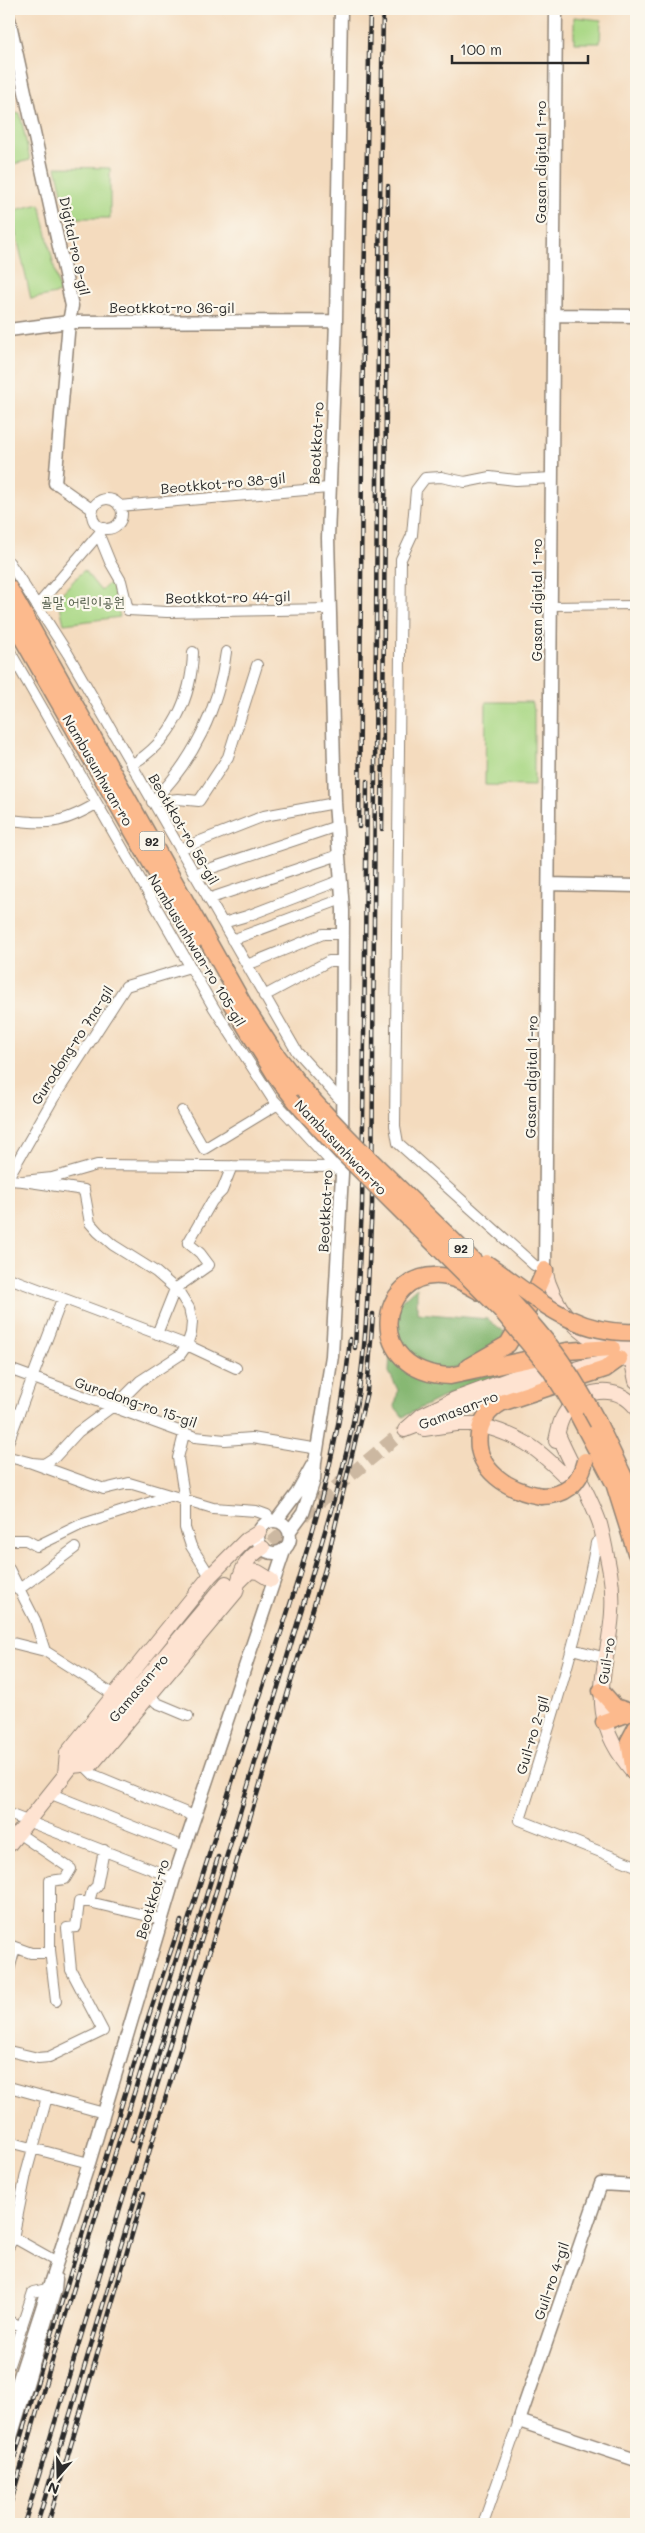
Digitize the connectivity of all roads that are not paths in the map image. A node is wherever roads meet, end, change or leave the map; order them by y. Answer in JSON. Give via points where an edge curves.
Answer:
{"nodes":[{"id":1,"x":341,"y":9,"type":"edge"},
{"id":2,"x":556,"y":9,"type":"edge"},
{"id":3,"x":9,"y":19,"type":"edge"},
{"id":4,"x":554,"y":315,"type":"junction"},
{"id":5,"x":636,"y":316,"type":"edge"},
{"id":6,"x":336,"y":321,"type":"junction"},
{"id":7,"x":69,"y":322,"type":"junction"},
{"id":8,"x":9,"y":330,"type":"edge"},
{"id":9,"x":552,"y":478,"type":"junction"},
{"id":10,"x":54,"y":483,"type":"joint"},
{"id":11,"x":328,"y":488,"type":"junction"},
{"id":12,"x":119,"y":506,"type":"junction"},
{"id":13,"x":93,"y":510,"type":"junction"},
{"id":14,"x":102,"y":532,"type":"junction"},
{"id":15,"x":9,"y":562,"type":"edge"},
{"id":16,"x":9,"y":588,"type":"edge"},
{"id":17,"x":37,"y":606,"type":"junction"},
{"id":18,"x":551,"y":606,"type":"junction"},
{"id":19,"x":636,"y":606,"type":"edge"},
{"id":20,"x":329,"y":609,"type":"junction"},
{"id":21,"x":9,"y":615,"type":"edge"},
{"id":22,"x":9,"y":650,"type":"edge"},
{"id":23,"x":193,"y":652,"type":"dead end"},
{"id":24,"x":226,"y":652,"type":"dead end"},
{"id":25,"x":257,"y":664,"type":"dead end"},
{"id":26,"x":131,"y":765,"type":"junction"},
{"id":27,"x":152,"y":802,"type":"junction"},
{"id":28,"x":335,"y":803,"type":"junction"},
{"id":29,"x":96,"y":804,"type":"junction"},
{"id":30,"x":9,"y":820,"type":"edge"},
{"id":31,"x":336,"y":826,"type":"junction"},
{"id":32,"x":180,"y":849,"type":"junction"},
{"id":33,"x":339,"y":855,"type":"junction"},
{"id":34,"x":194,"y":874,"type":"junction"},
{"id":35,"x":341,"y":880,"type":"junction"},
{"id":36,"x":549,"y":884,"type":"junction"},
{"id":37,"x":636,"y":886,"type":"edge"},
{"id":38,"x":208,"y":899,"type":"junction"},
{"id":39,"x":342,"y":899,"type":"junction"},
{"id":40,"x":223,"y":924,"type":"junction"},
{"id":41,"x":342,"y":934,"type":"junction"},
{"id":42,"x":232,"y":940,"type":"junction"},
{"id":43,"x":342,"y":961,"type":"junction"},
{"id":44,"x":247,"y":965,"type":"junction"},
{"id":45,"x":190,"y":968,"type":"junction"},
{"id":46,"x":264,"y":996,"type":"junction"},
{"id":47,"x":343,"y":1103,"type":"junction"},
{"id":48,"x":278,"y":1104,"type":"junction"},
{"id":49,"x":182,"y":1111,"type":"dead end"},
{"id":50,"x":232,"y":1166,"type":"junction"},
{"id":51,"x":338,"y":1170,"type":"junction"},
{"id":52,"x":9,"y":1178,"type":"edge"},
{"id":53,"x":23,"y":1181,"type":"junction"},
{"id":54,"x":459,"y":1245,"type":"junction"},
{"id":55,"x":545,"y":1270,"type":"junction"},
{"id":56,"x":9,"y":1278,"type":"edge"},
{"id":57,"x":175,"y":1289,"type":"junction"},
{"id":58,"x":490,"y":1298,"type":"junction"},
{"id":59,"x":62,"y":1299,"type":"junction"},
{"id":60,"x":636,"y":1332,"type":"edge"},
{"id":61,"x":157,"y":1334,"type":"junction"},
{"id":62,"x":188,"y":1345,"type":"junction"},
{"id":63,"x":627,"y":1352,"type":"edge"},
{"id":64,"x":236,"y":1368,"type":"dead end"},
{"id":65,"x":9,"y":1369,"type":"edge"},
{"id":66,"x":450,"y":1376,"type":"junction"},
{"id":67,"x":32,"y":1379,"type":"junction"},
{"id":68,"x":636,"y":1381,"type":"edge"},
{"id":69,"x":109,"y":1407,"type":"junction"},
{"id":70,"x":636,"y":1408,"type":"edge"},
{"id":71,"x":588,"y":1427,"type":"junction"},
{"id":72,"x":184,"y":1434,"type":"junction"},
{"id":73,"x":558,"y":1434,"type":"junction"},
{"id":74,"x":9,"y":1440,"type":"edge"},
{"id":75,"x":318,"y":1448,"type":"junction"},
{"id":76,"x":9,"y":1457,"type":"edge"},
{"id":77,"x":32,"y":1462,"type":"junction"},
{"id":78,"x":315,"y":1462,"type":"junction"},
{"id":79,"x":569,"y":1480,"type":"junction"},
{"id":80,"x":170,"y":1496,"type":"junction"},
{"id":81,"x":185,"y":1501,"type":"junction"},
{"id":82,"x":636,"y":1511,"type":"edge"},
{"id":83,"x":274,"y":1521,"type":"junction"},
{"id":84,"x":259,"y":1532,"type":"junction"},
{"id":85,"x":289,"y":1532,"type":"junction"},
{"id":86,"x":602,"y":1538,"type":"junction"},
{"id":87,"x":9,"y":1540,"type":"edge"},
{"id":88,"x":75,"y":1548,"type":"dead end"},
{"id":89,"x":285,"y":1548,"type":"junction"},
{"id":90,"x":264,"y":1549,"type":"junction"},
{"id":91,"x":636,"y":1552,"type":"edge"},
{"id":92,"x":9,"y":1569,"type":"edge"},
{"id":93,"x":211,"y":1574,"type":"junction"},
{"id":94,"x":233,"y":1586,"type":"junction"},
{"id":95,"x":270,"y":1586,"type":"junction"},
{"id":96,"x":18,"y":1590,"type":"junction"},
{"id":97,"x":9,"y":1642,"type":"edge"},
{"id":98,"x":572,"y":1649,"type":"junction"},
{"id":99,"x":45,"y":1651,"type":"junction"},
{"id":100,"x":606,"y":1658,"type":"junction"},
{"id":101,"x":602,"y":1691,"type":"junction"},
{"id":102,"x":114,"y":1695,"type":"junction"},
{"id":103,"x":150,"y":1696,"type":"junction"},
{"id":104,"x":634,"y":1714,"type":"edge"},
{"id":105,"x":188,"y":1716,"type":"dead end"},
{"id":106,"x":604,"y":1722,"type":"junction"},
{"id":107,"x":636,"y":1728,"type":"edge"},
{"id":108,"x":73,"y":1768,"type":"junction"},
{"id":109,"x":635,"y":1773,"type":"edge"},
{"id":110,"x":49,"y":1793,"type":"junction"},
{"id":111,"x":9,"y":1814,"type":"edge"},
{"id":112,"x":194,"y":1816,"type":"junction"},
{"id":113,"x":27,"y":1821,"type":"junction"},
{"id":114,"x":18,"y":1833,"type":"junction"},
{"id":115,"x":9,"y":1845,"type":"edge"},
{"id":116,"x":184,"y":1847,"type":"junction"},
{"id":117,"x":104,"y":1850,"type":"junction"},
{"id":118,"x":636,"y":1866,"type":"edge"},
{"id":119,"x":174,"y":1878,"type":"junction"},
{"id":120,"x":89,"y":1902,"type":"junction"},
{"id":121,"x":161,"y":1920,"type":"junction"},
{"id":122,"x":12,"y":1946,"type":"edge"},
{"id":123,"x":50,"y":1953,"type":"junction"},
{"id":124,"x":9,"y":1970,"type":"edge"},
{"id":125,"x":56,"y":2001,"type":"dead end"},
{"id":126,"x":9,"y":2051,"type":"edge"},
{"id":127,"x":9,"y":2088,"type":"edge"},
{"id":128,"x":47,"y":2098,"type":"junction"},
{"id":129,"x":104,"y":2113,"type":"junction"},
{"id":130,"x":9,"y":2142,"type":"edge"},
{"id":131,"x":33,"y":2148,"type":"junction"},
{"id":132,"x":89,"y":2163,"type":"junction"},
{"id":133,"x":636,"y":2186,"type":"edge"},
{"id":134,"x":10,"y":2240,"type":"edge"},
{"id":135,"x":57,"y":2262,"type":"junction"},
{"id":136,"x":47,"y":2289,"type":"junction"},
{"id":137,"x":9,"y":2321,"type":"edge"},
{"id":138,"x":22,"y":2328,"type":"junction"},
{"id":139,"x":9,"y":2365,"type":"edge"},
{"id":140,"x":9,"y":2410,"type":"edge"},
{"id":141,"x":519,"y":2421,"type":"junction"},
{"id":142,"x":9,"y":2444,"type":"edge"},
{"id":143,"x":636,"y":2460,"type":"edge"},
{"id":144,"x":483,"y":2524,"type":"edge"}],
"edges":[{"from":1,"to":6,"type":"street","name":"Beotkkot-ro"},
{"from":2,"to":4,"type":"street","name":"Gasan digital 1-ro"},
{"from":3,"to":7,"type":"street","name":"Digital-ro 9-gil","via":[[70,290]]},
{"from":4,"to":5,"type":"street"},
{"from":4,"to":9,"type":"street","name":"Gasan digital 1-ro"},
{"from":6,"to":7,"type":"street","name":"Beotkkot-ro 36-gil"},
{"from":6,"to":11,"type":"street","name":"Beotkkot-ro"},
{"from":7,"to":8,"type":"street","name":"Beotkkot-ro 36-gil"},
{"from":7,"to":10,"type":"street","name":"Digital-ro 9-gil"},
{"from":9,"to":18,"type":"street","name":"Gasan digital 1-ro"},
{"from":9,"to":55,"type":"street","via":[[516,480],[490,477],[465,482],[425,478],[416,490],[412,535],[401,559],[395,1126],[398,1143],[534,1265]]},
{"from":10,"to":13,"type":"street"},
{"from":11,"to":12,"type":"street","name":"Beotkkot-ro 38-gil"},
{"from":11,"to":20,"type":"street","name":"Beotkkot-ro"},
{"from":12,"to":13,"type":"street","name":"Beotkkot-ro 38-gil","via":[[113,500],[104,499]]},
{"from":12,"to":14,"type":"street","via":[[120,520]]},
{"from":13,"to":14,"type":"street","via":[[93,520]]},
{"from":14,"to":17,"type":"street"},
{"from":14,"to":20,"type":"street","name":"Beotkkot-ro 44-gil","via":[[110,562],[121,581],[128,610]]},
{"from":15,"to":17,"type":"street","name":"Beotkkot-ro 56-gil"},
{"from":16,"to":54,"type":"main road","name":"Nambusunhwan-ro","number":"92","bridge":true,"via":[[275,1053],[303,1089],[376,1167]]},
{"from":17,"to":26,"type":"street","name":"Beotkkot-ro 56-gil"},
{"from":18,"to":19,"type":"street"},
{"from":18,"to":36,"type":"street","name":"Gasan digital 1-ro"},
{"from":20,"to":28,"type":"street","name":"Beotkkot-ro"},
{"from":21,"to":58,"type":"main road","name":"Nambusunhwan-ro","number":"92","bridge":true,"via":[[252,1040],[302,1109],[333,1143]]},
{"from":22,"to":29,"type":"street","name":"Nambusunhwan-ro 105-gil"},
{"from":23,"to":26,"type":"street","via":[[191,680],[179,713],[160,744]]},
{"from":24,"to":27,"type":"street","via":[[219,685],[200,739]]},
{"from":25,"to":27,"type":"street","via":[[228,757],[199,801]]},
{"from":26,"to":27,"type":"street","name":"Beotkkot-ro 56-gil"},
{"from":27,"to":32,"type":"street","name":"Beotkkot-ro 56-gil"},
{"from":28,"to":31,"type":"street","name":"Beotkkot-ro"},
{"from":28,"to":32,"type":"street","via":[[264,816]]},
{"from":29,"to":30,"type":"street","via":[[72,818],[47,824]]},
{"from":29,"to":45,"type":"street","name":"Nambusunhwan-ro 105-gil"},
{"from":31,"to":33,"type":"street","name":"Beotkkot-ro"},
{"from":31,"to":34,"type":"street"},
{"from":32,"to":34,"type":"street","name":"Beotkkot-ro 56-gil"},
{"from":33,"to":35,"type":"street","name":"Beotkkot-ro"},
{"from":33,"to":38,"type":"street"},
{"from":34,"to":38,"type":"street","name":"Beotkkot-ro 56-gil"},
{"from":35,"to":39,"type":"street","name":"Beotkkot-ro"},
{"from":35,"to":40,"type":"street"},
{"from":36,"to":37,"type":"street"},
{"from":36,"to":55,"type":"street","name":"Gasan digital 1-ro"},
{"from":38,"to":40,"type":"street","name":"Beotkkot-ro 56-gil"},
{"from":39,"to":41,"type":"street","name":"Beotkkot-ro"},
{"from":39,"to":42,"type":"street"},
{"from":40,"to":42,"type":"street","name":"Beotkkot-ro 56-gil"},
{"from":41,"to":43,"type":"street","name":"Beotkkot-ro"},
{"from":41,"to":44,"type":"street","via":[[323,934]]},
{"from":42,"to":44,"type":"street","name":"Beotkkot-ro 56-gil"},
{"from":43,"to":46,"type":"street","via":[[329,961]]},
{"from":43,"to":47,"type":"street","name":"Beotkkot-ro"},
{"from":44,"to":46,"type":"street","name":"Beotkkot-ro 56-gil"},
{"from":45,"to":48,"type":"street","name":"Nambusunhwan-ro 105-gil"},
{"from":45,"to":52,"type":"street","name":"Gurodong-ro 7na-gil","via":[[126,986],[52,1099]]},
{"from":46,"to":47,"type":"street","name":"Beotkkot-ro 56-gil","via":[[297,1052]]},
{"from":47,"to":51,"type":"street","name":"Beotkkot-ro"},
{"from":48,"to":49,"type":"street","via":[[204,1149]]},
{"from":48,"to":51,"type":"street","name":"Nambusunhwan-ro 105-gil"},
{"from":50,"to":51,"type":"street"},
{"from":50,"to":53,"type":"street","via":[[97,1166],[52,1178]]},
{"from":50,"to":57,"type":"street","via":[[222,1191],[212,1201],[188,1244],[209,1265]]},
{"from":51,"to":75,"type":"street","name":"Beotkkot-ro","via":[[332,1356]]},
{"from":52,"to":53,"type":"street"},
{"from":53,"to":57,"type":"street","via":[[84,1190],[90,1223],[98,1232]]},
{"from":54,"to":60,"type":"main road","bridge":true,"via":[[563,1318],[606,1332]]},
{"from":54,"to":71,"type":"main road","name":"Nambusunhwan-ro","number":"92","bridge":true,"via":[[550,1347],[581,1392]]},
{"from":55,"to":63,"type":"main road","via":[[548,1284],[579,1331]]},
{"from":55,"to":66,"type":"main road","via":[[508,1344]]},
{"from":56,"to":59,"type":"street"},
{"from":57,"to":61,"type":"street"},
{"from":57,"to":62,"type":"street","via":[[189,1308],[192,1322]]},
{"from":58,"to":66,"type":"main road","bridge":true,"via":[[442,1276],[422,1278],[395,1300],[388,1323],[396,1351],[425,1372]]},
{"from":58,"to":71,"type":"main road","name":"Nambusunhwan-ro","number":"92","bridge":true,"via":[[530,1342]]},
{"from":59,"to":61,"type":"street"},
{"from":59,"to":67,"type":"street"},
{"from":61,"to":62,"type":"street"},
{"from":62,"to":64,"type":"street"},
{"from":62,"to":69,"type":"street","via":[[180,1355],[151,1372]]},
{"from":63,"to":66,"type":"main road","via":[[567,1351]]},
{"from":63,"to":68,"type":"main road"},
{"from":63,"to":71,"type":"main road","bridge":true,"via":[[605,1369],[501,1403],[484,1419],[478,1447],[486,1467],[513,1488],[541,1496],[556,1494],[570,1489],[579,1478],[585,1461]]},
{"from":63,"to":79,"type":"main road","name":"Gamasan-ro","via":[[527,1372],[422,1414],[405,1430],[456,1424],[482,1425],[524,1440]]},
{"from":65,"to":67,"type":"street","name":"Gurodong-ro 15-gil"},
{"from":67,"to":69,"type":"street","name":"Gurodong-ro 15-gil"},
{"from":67,"to":74,"type":"street"},
{"from":69,"to":72,"type":"street","name":"Gurodong-ro 15-gil"},
{"from":69,"to":77,"type":"street","via":[[78,1432],[55,1457],[44,1464]]},
{"from":70,"to":73,"type":"main road","via":[[621,1395],[607,1391],[590,1393],[567,1410]]},
{"from":71,"to":82,"type":"main road","name":"Nambusunhwan-ro","number":"92","via":[[624,1477]]},
{"from":71,"to":91,"type":"main road","name":"Nambusunhwan-ro","number":"92","via":[[614,1483]]},
{"from":72,"to":75,"type":"street","name":"Gurodong-ro 15-gil","via":[[195,1438],[282,1441]]},
{"from":72,"to":81,"type":"street","via":[[178,1458]]},
{"from":73,"to":79,"type":"main road","via":[[558,1452]]},
{"from":73,"to":86,"type":"main road","via":[[593,1507]]},
{"from":75,"to":78,"type":"street","name":"Beotkkot-ro"},
{"from":76,"to":77,"type":"street"},
{"from":77,"to":80,"type":"street","via":[[104,1489],[129,1483]]},
{"from":78,"to":83,"type":"street","name":"Beotkkot-ro","via":[[298,1493]]},
{"from":78,"to":85,"type":"street","name":"Beotkkot-ro","via":[[314,1480],[303,1513]]},
{"from":79,"to":86,"type":"main road"},
{"from":80,"to":81,"type":"street"},
{"from":80,"to":87,"type":"street","via":[[80,1525],[37,1546],[26,1540]]},
{"from":81,"to":83,"type":"street","via":[[213,1508],[256,1511]]},
{"from":81,"to":93,"type":"street","via":[[188,1537],[200,1562]]},
{"from":83,"to":84,"type":"street","via":[[266,1523]]},
{"from":83,"to":85,"type":"street","via":[[284,1524]]},
{"from":84,"to":90,"type":"street","via":[[258,1540]]},
{"from":84,"to":93,"type":"main road","via":[[246,1540]]},
{"from":85,"to":89,"type":"street","via":[[290,1541]]},
{"from":86,"to":98,"type":"street","name":"Guil-ro 2-gil","via":[[596,1543]]},
{"from":86,"to":100,"type":"main road","name":"Guil-ro","via":[[614,1599]]},
{"from":88,"to":96,"type":"street"},
{"from":89,"to":90,"type":"street","via":[[278,1552]]},
{"from":89,"to":95,"type":"street","name":"Beotkkot-ro"},
{"from":90,"to":94,"type":"main road","via":[[248,1558]]},
{"from":90,"to":95,"type":"street","via":[[269,1557]]},
{"from":92,"to":96,"type":"street"},
{"from":93,"to":94,"type":"main road","via":[[223,1568],[229,1569],[235,1574]]},
{"from":93,"to":102,"type":"main road"},
{"from":94,"to":95,"type":"main road","via":[[250,1571],[258,1572]]},
{"from":94,"to":103,"type":"main road"},
{"from":94,"to":108,"type":"main road","name":"Gamasan-ro"},
{"from":95,"to":112,"type":"street","name":"Beotkkot-ro"},
{"from":96,"to":99,"type":"street"},
{"from":97,"to":99,"type":"street"},
{"from":98,"to":100,"type":"street"},
{"from":98,"to":118,"type":"street","name":"Guil-ro 2-gil","via":[[520,1820]]},
{"from":99,"to":102,"type":"street"},
{"from":100,"to":101,"type":"main road","name":"Guil-ro"},
{"from":101,"to":104,"type":"main road","via":[[614,1707]]},
{"from":101,"to":106,"type":"main road","name":"Guil-ro"},
{"from":102,"to":108,"type":"main road","via":[[67,1753]]},
{"from":103,"to":105,"type":"street","name":"Gamasan-ro","via":[[157,1703]]},
{"from":103,"to":108,"type":"main road","via":[[92,1764]]},
{"from":104,"to":106,"type":"main road","via":[[616,1724]]},
{"from":106,"to":109,"type":"main road","name":"Guil-ro","via":[[617,1753]]},
{"from":107,"to":109,"type":"main road","via":[[629,1741]]},
{"from":108,"to":110,"type":"main road","name":"Gamasan-ro"},
{"from":108,"to":112,"type":"street"},
{"from":110,"to":113,"type":"main road","name":"Gamasan-ro"},
{"from":110,"to":116,"type":"street"},
{"from":111,"to":113,"type":"street"},
{"from":112,"to":116,"type":"street","name":"Beotkkot-ro"},
{"from":113,"to":114,"type":"main road","name":"Gamasan-ro"},
{"from":113,"to":117,"type":"street"},
{"from":114,"to":115,"type":"main road","name":"Gamasan-ro"},
{"from":114,"to":123,"type":"street","via":[[71,1868],[66,1879],[50,1881]]},
{"from":116,"to":119,"type":"street","name":"Beotkkot-ro"},
{"from":117,"to":119,"type":"street"},
{"from":117,"to":120,"type":"street","via":[[97,1886]]},
{"from":119,"to":121,"type":"street","name":"Beotkkot-ro"},
{"from":120,"to":121,"type":"street"},
{"from":120,"to":126,"type":"street","via":[[78,1902],[76,1928],[67,1928],[72,1970],[103,2031],[49,2057],[38,2058]]},
{"from":121,"to":129,"type":"street","name":"Beotkkot-ro"},
{"from":122,"to":123,"type":"street","via":[[31,1953]]},
{"from":122,"to":124,"type":"street"},
{"from":123,"to":125,"type":"street"},
{"from":127,"to":128,"type":"street"},
{"from":128,"to":129,"type":"street"},
{"from":128,"to":131,"type":"street"},
{"from":129,"to":132,"type":"street","name":"Beotkkot-ro"},
{"from":130,"to":131,"type":"street"},
{"from":131,"to":132,"type":"street"},
{"from":131,"to":134,"type":"street"},
{"from":132,"to":135,"type":"street","name":"Beotkkot-ro"},
{"from":133,"to":141,"type":"street","name":"Guil-ro 4-gil","via":[[601,2184]]},
{"from":134,"to":135,"type":"street"},
{"from":135,"to":136,"type":"street","name":"Beotkkot-ro"},
{"from":135,"to":142,"type":"street","name":"Beotkkot-ro","via":[[55,2290]]},
{"from":136,"to":138,"type":"street","via":[[33,2292]]},
{"from":136,"to":140,"type":"street","name":"Beotkkot-ro"},
{"from":137,"to":138,"type":"street"},
{"from":138,"to":139,"type":"street"},
{"from":141,"to":143,"type":"street"},
{"from":141,"to":144,"type":"street"}]}
